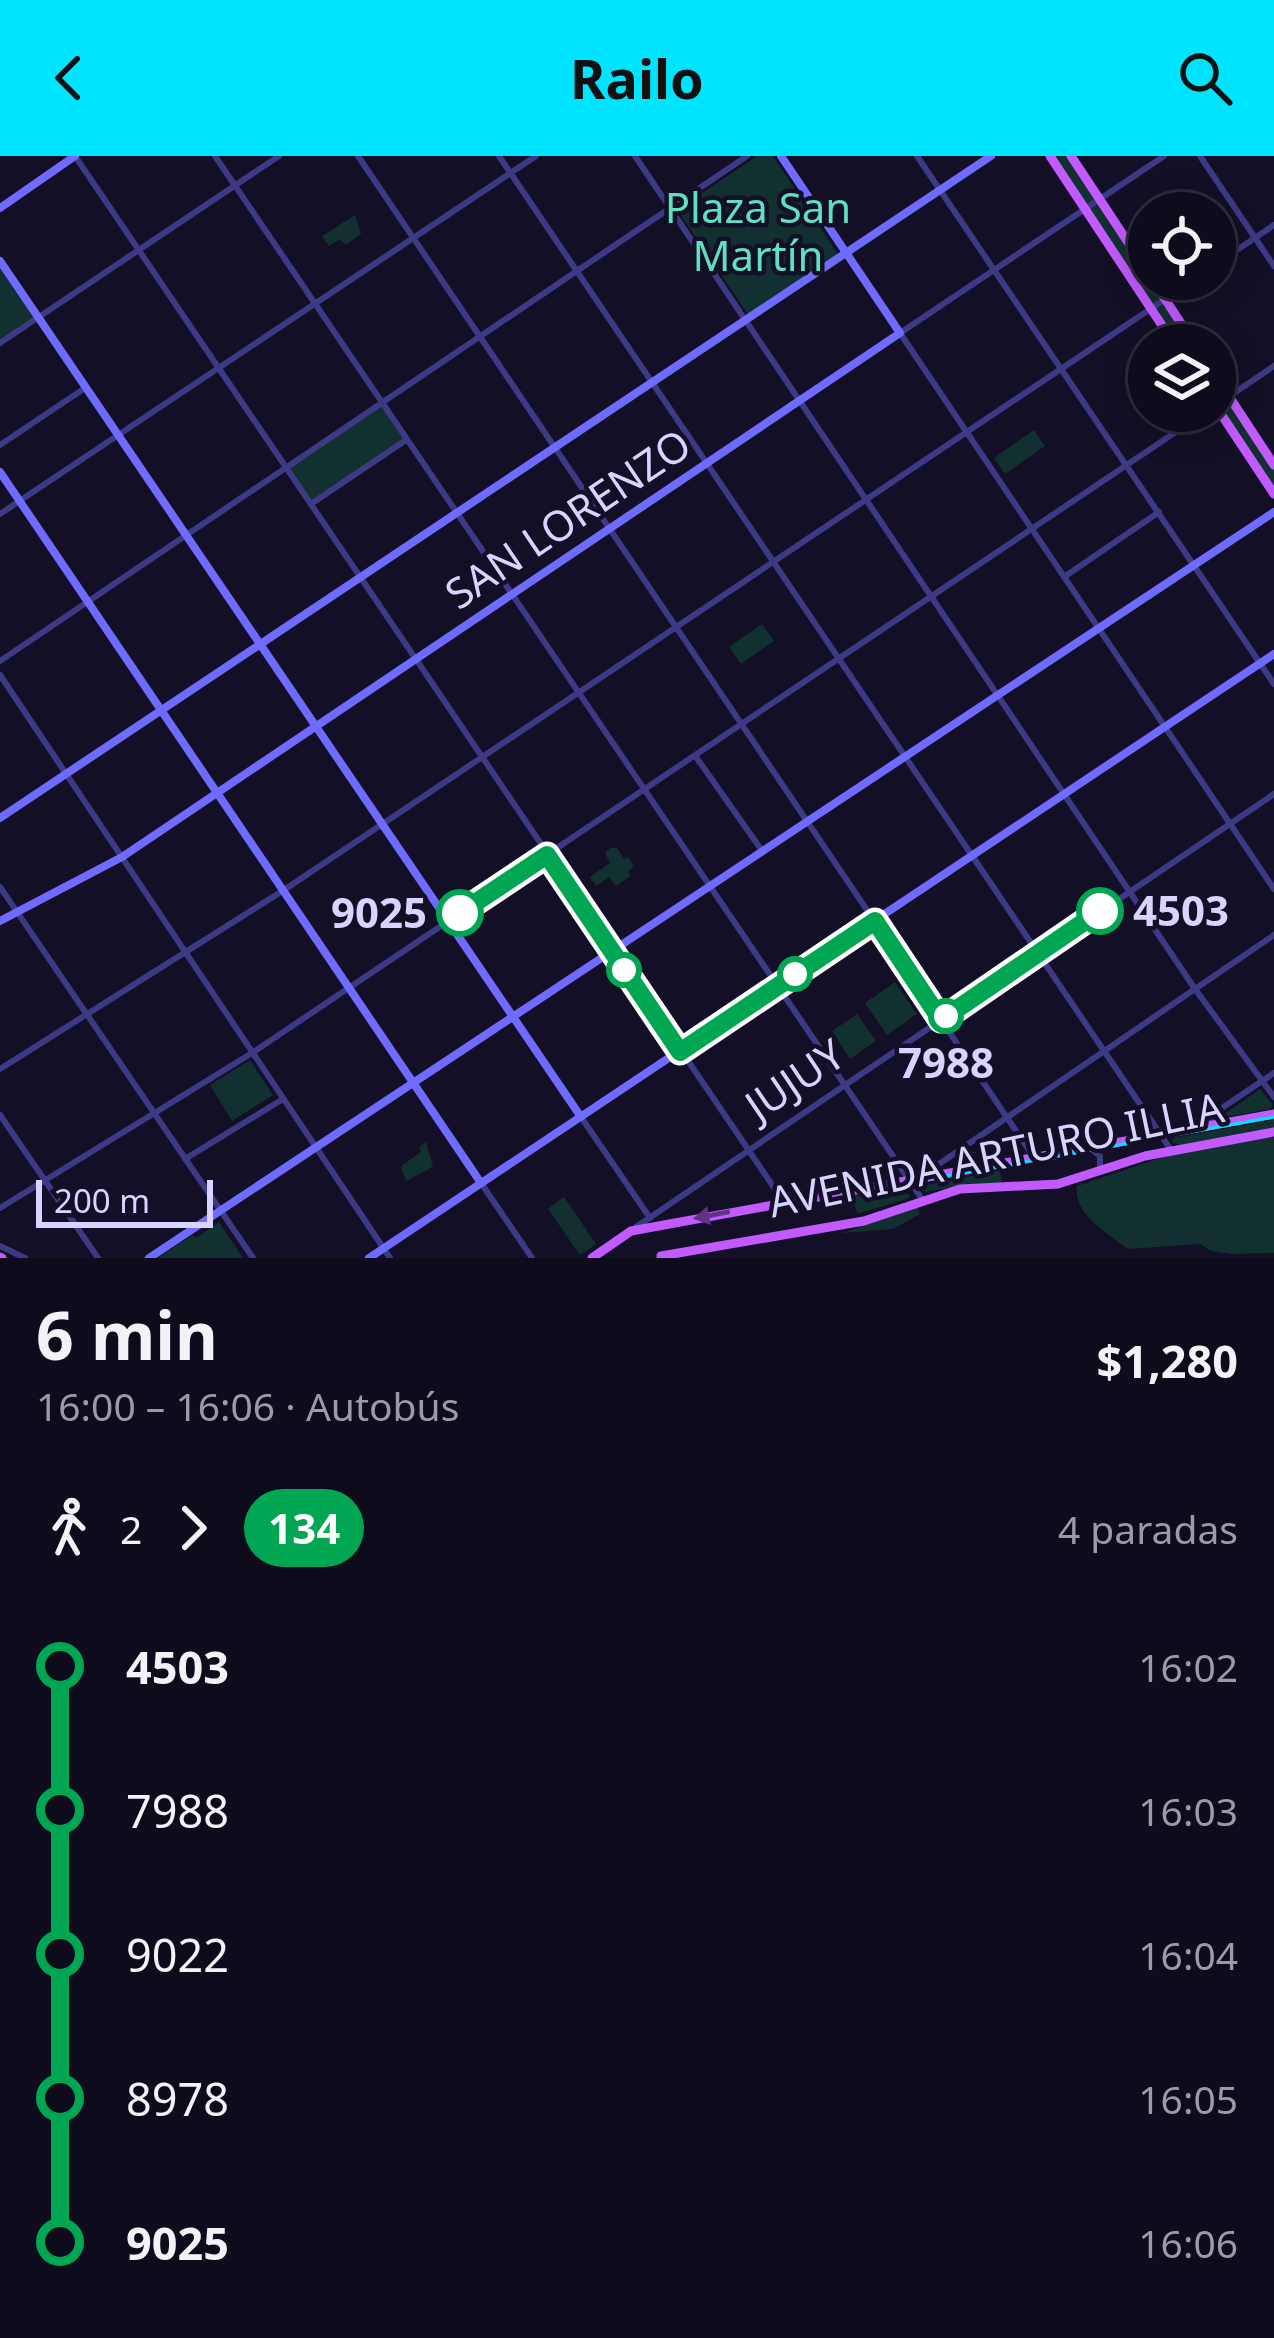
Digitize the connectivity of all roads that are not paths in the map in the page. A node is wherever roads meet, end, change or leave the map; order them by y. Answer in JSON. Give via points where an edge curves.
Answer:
{"nodes":[{"id":1,"x":75,"y":156,"type":"edge"},
{"id":2,"x":214,"y":156,"type":"edge"},
{"id":3,"x":279,"y":156,"type":"edge"},
{"id":4,"x":358,"y":156,"type":"edge"},
{"id":5,"x":500,"y":156,"type":"edge"},
{"id":6,"x":536,"y":156,"type":"edge"},
{"id":7,"x":635,"y":156,"type":"edge"},
{"id":8,"x":747,"y":156,"type":"edge"},
{"id":9,"x":781,"y":156,"type":"edge"},
{"id":10,"x":917,"y":156,"type":"edge"},
{"id":11,"x":991,"y":156,"type":"edge"},
{"id":12,"x":1050,"y":156,"type":"edge"},
{"id":13,"x":1071,"y":156,"type":"edge"},
{"id":14,"x":1164,"y":156,"type":"edge"},
{"id":15,"x":1200,"y":156,"type":"edge"},
{"id":16,"x":511,"y":172,"type":"junction"},
{"id":17,"x":235,"y":186,"type":"junction"},
{"id":18,"x":941,"y":190,"type":"junction"},
{"id":19,"x":1100,"y":200,"type":"junction"},
{"id":20,"x":0,"y":208,"type":"edge"},
{"id":21,"x":670,"y":208,"type":"junction"},
{"id":22,"x":1085,"y":209,"type":"junction"},
{"id":23,"x":1274,"y":225,"type":"edge"},
{"id":24,"x":412,"y":237,"type":"junction"},
{"id":25,"x":1255,"y":238,"type":"junction"},
{"id":26,"x":1128,"y":242,"type":"edge"},
{"id":27,"x":138,"y":250,"type":"junction"},
{"id":28,"x":1236,"y":251,"type":"edge"},
{"id":29,"x":846,"y":254,"type":"junction"},
{"id":30,"x":0,"y":261,"type":"edge"},
{"id":31,"x":1274,"y":266,"type":"edge"},
{"id":32,"x":994,"y":270,"type":"junction"},
{"id":33,"x":578,"y":272,"type":"junction"},
{"id":34,"x":1164,"y":300,"type":"edge"},
{"id":35,"x":315,"y":305,"type":"junction"},
{"id":36,"x":1151,"y":309,"type":"junction"},
{"id":37,"x":38,"y":317,"type":"junction"},
{"id":38,"x":748,"y":320,"type":"junction"},
{"id":39,"x":1161,"y":324,"type":"edge"},
{"id":40,"x":900,"y":332,"type":"junction"},
{"id":41,"x":481,"y":338,"type":"junction"},
{"id":42,"x":0,"y":343,"type":"edge"},
{"id":43,"x":1274,"y":366,"type":"edge"},
{"id":44,"x":1061,"y":369,"type":"junction"},
{"id":45,"x":218,"y":370,"type":"junction"},
{"id":46,"x":653,"y":383,"type":"junction"},
{"id":47,"x":85,"y":388,"type":"junction"},
{"id":48,"x":1236,"y":392,"type":"edge"},
{"id":49,"x":802,"y":399,"type":"junction"},
{"id":50,"x":382,"y":405,"type":"junction"},
{"id":51,"x":1236,"y":408,"type":"edge"},
{"id":52,"x":966,"y":431,"type":"junction"},
{"id":53,"x":1176,"y":432,"type":"edge"},
{"id":54,"x":1233,"y":432,"type":"edge"},
{"id":55,"x":119,"y":437,"type":"junction"},
{"id":56,"x":406,"y":440,"type":"junction"},
{"id":57,"x":0,"y":446,"type":"edge"},
{"id":58,"x":555,"y":448,"type":"junction"},
{"id":59,"x":706,"y":463,"type":"junction"},
{"id":60,"x":1274,"y":465,"type":"edge"},
{"id":61,"x":1126,"y":466,"type":"junction"},
{"id":62,"x":286,"y":467,"type":"junction"},
{"id":63,"x":0,"y":472,"type":"edge"},
{"id":64,"x":1274,"y":494,"type":"edge"},
{"id":65,"x":866,"y":499,"type":"junction"},
{"id":66,"x":21,"y":500,"type":"junction"},
{"id":67,"x":311,"y":504,"type":"junction"},
{"id":68,"x":1159,"y":512,"type":"junction"},
{"id":69,"x":1274,"y":512,"type":"edge"},
{"id":70,"x":0,"y":514,"type":"edge"},
{"id":71,"x":456,"y":514,"type":"junction"},
{"id":72,"x":609,"y":528,"type":"junction"},
{"id":73,"x":1031,"y":530,"type":"junction"},
{"id":74,"x":187,"y":535,"type":"junction"},
{"id":75,"x":773,"y":561,"type":"junction"},
{"id":76,"x":1195,"y":565,"type":"junction"},
{"id":77,"x":1064,"y":577,"type":"junction"},
{"id":78,"x":360,"y":578,"type":"junction"},
{"id":79,"x":510,"y":595,"type":"junction"},
{"id":80,"x":931,"y":598,"type":"junction"},
{"id":81,"x":89,"y":601,"type":"junction"},
{"id":82,"x":675,"y":626,"type":"junction"},
{"id":83,"x":1099,"y":628,"type":"junction"},
{"id":84,"x":263,"y":644,"type":"junction"},
{"id":85,"x":1274,"y":654,"type":"edge"},
{"id":86,"x":414,"y":658,"type":"junction"},
{"id":87,"x":839,"y":659,"type":"junction"},
{"id":88,"x":0,"y":661,"type":"edge"},
{"id":89,"x":1260,"y":663,"type":"junction"},
{"id":90,"x":0,"y":675,"type":"edge"},
{"id":91,"x":1274,"y":684,"type":"edge"},
{"id":92,"x":576,"y":692,"type":"junction"},
{"id":93,"x":998,"y":696,"type":"junction"},
{"id":94,"x":163,"y":710,"type":"junction"},
{"id":95,"x":317,"y":724,"type":"junction"},
{"id":96,"x":742,"y":725,"type":"junction"},
{"id":97,"x":1166,"y":727,"type":"junction"},
{"id":98,"x":480,"y":755,"type":"junction"},
{"id":99,"x":695,"y":756,"type":"junction"},
{"id":100,"x":905,"y":758,"type":"junction"},
{"id":101,"x":68,"y":774,"type":"junction"},
{"id":102,"x":643,"y":791,"type":"junction"},
{"id":103,"x":218,"y":792,"type":"junction"},
{"id":104,"x":1065,"y":794,"type":"junction"},
{"id":105,"x":1274,"y":794,"type":"edge"},
{"id":106,"x":0,"y":818,"type":"edge"},
{"id":107,"x":381,"y":823,"type":"junction"},
{"id":108,"x":808,"y":823,"type":"junction"},
{"id":109,"x":1229,"y":824,"type":"junction"},
{"id":110,"x":763,"y":852,"type":"junction"},
{"id":111,"x":547,"y":855,"type":"junction"},
{"id":112,"x":973,"y":856,"type":"junction"},
{"id":113,"x":122,"y":857,"type":"junction"},
{"id":114,"x":0,"y":887,"type":"edge"},
{"id":115,"x":709,"y":889,"type":"junction"},
{"id":116,"x":1274,"y":889,"type":"edge"},
{"id":117,"x":284,"y":890,"type":"junction"},
{"id":118,"x":1131,"y":890,"type":"junction"},
{"id":119,"x":19,"y":914,"type":"junction"},
{"id":120,"x":0,"y":921,"type":"edge"},
{"id":121,"x":448,"y":921,"type":"junction"},
{"id":122,"x":875,"y":921,"type":"junction"},
{"id":123,"x":1274,"y":935,"type":"edge"},
{"id":124,"x":613,"y":952,"type":"junction"},
{"id":125,"x":1039,"y":953,"type":"junction"},
{"id":126,"x":184,"y":954,"type":"junction"},
{"id":127,"x":776,"y":987,"type":"junction"},
{"id":128,"x":348,"y":988,"type":"junction"},
{"id":129,"x":1195,"y":989,"type":"junction"},
{"id":130,"x":87,"y":1015,"type":"junction"},
{"id":131,"x":514,"y":1018,"type":"junction"},
{"id":132,"x":941,"y":1020,"type":"junction"},
{"id":133,"x":1103,"y":1051,"type":"junction"},
{"id":134,"x":680,"y":1052,"type":"junction"},
{"id":135,"x":252,"y":1053,"type":"junction"},
{"id":136,"x":0,"y":1069,"type":"edge"},
{"id":137,"x":1274,"y":1073,"type":"edge"},
{"id":138,"x":1264,"y":1080,"type":"junction"},
{"id":139,"x":415,"y":1083,"type":"junction"},
{"id":140,"x":846,"y":1086,"type":"junction"},
{"id":141,"x":1274,"y":1097,"type":"edge"},
{"id":142,"x":283,"y":1099,"type":"junction"},
{"id":143,"x":154,"y":1113,"type":"junction"},
{"id":144,"x":1274,"y":1114,"type":"edge"},
{"id":145,"x":0,"y":1115,"type":"edge"},
{"id":146,"x":581,"y":1117,"type":"junction"},
{"id":147,"x":1006,"y":1117,"type":"junction"},
{"id":148,"x":1205,"y":1127,"type":"junction"},
{"id":149,"x":1274,"y":1132,"type":"edge"},
{"id":150,"x":1162,"y":1135,"type":"junction"},
{"id":151,"x":316,"y":1147,"type":"junction"},
{"id":152,"x":1090,"y":1148,"type":"junction"},
{"id":153,"x":1171,"y":1150,"type":"junction"},
{"id":154,"x":748,"y":1151,"type":"junction"},
{"id":155,"x":185,"y":1159,"type":"junction"},
{"id":156,"x":1035,"y":1159,"type":"junction"},
{"id":157,"x":1099,"y":1173,"type":"junction"},
{"id":158,"x":914,"y":1179,"type":"junction"},
{"id":159,"x":44,"y":1181,"type":"junction"},
{"id":160,"x":481,"y":1184,"type":"junction"},
{"id":161,"x":922,"y":1199,"type":"junction"},
{"id":162,"x":783,"y":1201,"type":"junction"},
{"id":163,"x":0,"y":1208,"type":"edge"},
{"id":164,"x":220,"y":1210,"type":"junction"},
{"id":165,"x":650,"y":1218,"type":"junction"},
{"id":166,"x":631,"y":1231,"type":"junction"},
{"id":167,"x":0,"y":1246,"type":"edge"},
{"id":168,"x":383,"y":1248,"type":"junction"},
{"id":169,"x":661,"y":1256,"type":"edge"},
{"id":170,"x":25,"y":1258,"type":"edge"},
{"id":171,"x":98,"y":1258,"type":"edge"},
{"id":172,"x":149,"y":1258,"type":"edge"},
{"id":173,"x":253,"y":1258,"type":"edge"},
{"id":174,"x":369,"y":1258,"type":"edge"},
{"id":175,"x":390,"y":1258,"type":"edge"},
{"id":176,"x":532,"y":1258,"type":"edge"},
{"id":177,"x":592,"y":1258,"type":"edge"}],
"edges":[{"from":1,"to":20,"type":"main road"},
{"from":1,"to":27,"type":"street"},
{"from":2,"to":17,"type":"street"},
{"from":3,"to":17,"type":"street"},
{"from":4,"to":24,"type":"street"},
{"from":5,"to":16,"type":"street"},
{"from":6,"to":16,"type":"street"},
{"from":7,"to":21,"type":"street"},
{"from":8,"to":21,"type":"street"},
{"from":9,"to":29,"type":"main road"},
{"from":10,"to":18,"type":"street"},
{"from":11,"to":18,"type":"main road"},
{"from":12,"to":22,"type":"main road"},
{"from":13,"to":19,"type":"main road"},
{"from":14,"to":19,"type":"street","name":"SAN LORENZO"},
{"from":15,"to":25,"type":"street"},
{"from":16,"to":24,"type":"street"},
{"from":16,"to":33,"type":"street"},
{"from":17,"to":27,"type":"street"},
{"from":17,"to":35,"type":"street"},
{"from":18,"to":29,"type":"main road"},
{"from":18,"to":32,"type":"street"},
{"from":19,"to":22,"type":"street","name":"SAN LORENZO"},
{"from":19,"to":26,"type":"main road"},
{"from":21,"to":33,"type":"street"},
{"from":21,"to":38,"type":"street"},
{"from":22,"to":32,"type":"street","name":"SAN LORENZO"},
{"from":22,"to":36,"type":"main road"},
{"from":23,"to":25,"type":"street"},
{"from":24,"to":35,"type":"street"},
{"from":24,"to":41,"type":"street"},
{"from":25,"to":28,"type":"street"},
{"from":25,"to":31,"type":"street"},
{"from":27,"to":37,"type":"street"},
{"from":27,"to":45,"type":"street"},
{"from":29,"to":38,"type":"main road"},
{"from":29,"to":40,"type":"main road"},
{"from":30,"to":37,"type":"main road"},
{"from":32,"to":40,"type":"street","name":"SAN LORENZO"},
{"from":32,"to":44,"type":"street"},
{"from":33,"to":41,"type":"street"},
{"from":33,"to":46,"type":"street"},
{"from":34,"to":36,"type":"street"},
{"from":35,"to":45,"type":"street"},
{"from":35,"to":50,"type":"street"},
{"from":36,"to":39,"type":"main road"},
{"from":36,"to":44,"type":"street"},
{"from":37,"to":42,"type":"street"},
{"from":37,"to":47,"type":"main road"},
{"from":38,"to":46,"type":"main road"},
{"from":38,"to":49,"type":"street"},
{"from":40,"to":49,"type":"main road","name":"SAN LORENZO"},
{"from":40,"to":52,"type":"street"},
{"from":41,"to":50,"type":"street"},
{"from":41,"to":58,"type":"street"},
{"from":43,"to":48,"type":"street"},
{"from":44,"to":52,"type":"street"},
{"from":44,"to":61,"type":"street"},
{"from":45,"to":55,"type":"street"},
{"from":45,"to":62,"type":"street"},
{"from":46,"to":58,"type":"main road"},
{"from":46,"to":59,"type":"street"},
{"from":47,"to":55,"type":"main road"},
{"from":47,"to":57,"type":"street"},
{"from":49,"to":59,"type":"main road","name":"SAN LORENZO"},
{"from":49,"to":65,"type":"street"},
{"from":50,"to":56,"type":"street"},
{"from":50,"to":62,"type":"street"},
{"from":51,"to":60,"type":"main road"},
{"from":52,"to":65,"type":"street"},
{"from":52,"to":73,"type":"street"},
{"from":53,"to":61,"type":"street"},
{"from":54,"to":64,"type":"main road"},
{"from":55,"to":66,"type":"street"},
{"from":55,"to":74,"type":"main road"},
{"from":56,"to":67,"type":"street"},
{"from":56,"to":71,"type":"street"},
{"from":58,"to":71,"type":"main road"},
{"from":58,"to":72,"type":"street"},
{"from":59,"to":72,"type":"main road","name":"SAN LORENZO"},
{"from":59,"to":75,"type":"street"},
{"from":61,"to":68,"type":"street"},
{"from":61,"to":73,"type":"street"},
{"from":62,"to":67,"type":"street"},
{"from":62,"to":74,"type":"street"},
{"from":63,"to":66,"type":"main road"},
{"from":65,"to":75,"type":"street"},
{"from":65,"to":80,"type":"street"},
{"from":66,"to":70,"type":"street"},
{"from":66,"to":81,"type":"main road"},
{"from":67,"to":78,"type":"street"},
{"from":68,"to":76,"type":"street"},
{"from":68,"to":77,"type":"street"},
{"from":69,"to":76,"type":"main road"},
{"from":71,"to":78,"type":"main road"},
{"from":71,"to":79,"type":"street"},
{"from":72,"to":79,"type":"main road","name":"SAN LORENZO"},
{"from":72,"to":82,"type":"street"},
{"from":73,"to":77,"type":"street"},
{"from":73,"to":80,"type":"street"},
{"from":74,"to":81,"type":"street"},
{"from":74,"to":84,"type":"main road"},
{"from":75,"to":82,"type":"street"},
{"from":75,"to":87,"type":"street"},
{"from":76,"to":83,"type":"main road"},
{"from":76,"to":89,"type":"street"},
{"from":77,"to":83,"type":"street"},
{"from":78,"to":84,"type":"main road"},
{"from":78,"to":86,"type":"street"},
{"from":79,"to":86,"type":"main road","name":"SAN LORENZO"},
{"from":79,"to":92,"type":"street"},
{"from":80,"to":87,"type":"street"},
{"from":80,"to":93,"type":"street"},
{"from":81,"to":88,"type":"street"},
{"from":81,"to":94,"type":"main road"},
{"from":82,"to":92,"type":"street"},
{"from":82,"to":96,"type":"street"},
{"from":83,"to":93,"type":"main road"},
{"from":83,"to":97,"type":"street"},
{"from":84,"to":94,"type":"main road"},
{"from":84,"to":95,"type":"main road"},
{"from":85,"to":89,"type":"main road"},
{"from":86,"to":95,"type":"main road","name":"SAN LORENZO"},
{"from":86,"to":98,"type":"street"},
{"from":87,"to":96,"type":"street"},
{"from":87,"to":100,"type":"street"},
{"from":89,"to":91,"type":"street"},
{"from":89,"to":97,"type":"main road"},
{"from":90,"to":101,"type":"street"},
{"from":92,"to":98,"type":"street"},
{"from":92,"to":102,"type":"street"},
{"from":93,"to":100,"type":"main road"},
{"from":93,"to":104,"type":"street"},
{"from":94,"to":101,"type":"main road"},
{"from":94,"to":103,"type":"main road"},
{"from":95,"to":103,"type":"main road","name":"SAN LORENZO"},
{"from":95,"to":107,"type":"main road"},
{"from":96,"to":99,"type":"street"},
{"from":96,"to":108,"type":"street"},
{"from":97,"to":104,"type":"main road"},
{"from":97,"to":109,"type":"street"},
{"from":98,"to":107,"type":"street"},
{"from":98,"to":111,"type":"street"},
{"from":99,"to":102,"type":"street"},
{"from":99,"to":110,"type":"street"},
{"from":100,"to":108,"type":"main road"},
{"from":100,"to":112,"type":"street"},
{"from":101,"to":106,"type":"main road"},
{"from":101,"to":113,"type":"street"},
{"from":102,"to":111,"type":"street"},
{"from":102,"to":115,"type":"street"},
{"from":103,"to":113,"type":"main road","name":"SAN LORENZO"},
{"from":103,"to":117,"type":"main road"},
{"from":104,"to":112,"type":"main road"},
{"from":104,"to":118,"type":"street"},
{"from":105,"to":109,"type":"street","name":"JUJUY"},
{"from":107,"to":117,"type":"street"},
{"from":107,"to":121,"type":"main road"},
{"from":108,"to":110,"type":"main road"},
{"from":108,"to":122,"type":"street"},
{"from":109,"to":116,"type":"street"},
{"from":109,"to":118,"type":"street","name":"JUJUY"},
{"from":110,"to":115,"type":"main road"},
{"from":111,"to":121,"type":"street"},
{"from":111,"to":124,"type":"street"},
{"from":112,"to":122,"type":"main road"},
{"from":112,"to":125,"type":"street"},
{"from":113,"to":119,"type":"main road","name":"SAN LORENZO"},
{"from":113,"to":126,"type":"street"},
{"from":114,"to":119,"type":"street"},
{"from":115,"to":124,"type":"main road"},
{"from":115,"to":127,"type":"street"},
{"from":117,"to":126,"type":"street"},
{"from":117,"to":128,"type":"main road"},
{"from":118,"to":125,"type":"street","name":"JUJUY"},
{"from":118,"to":129,"type":"street"},
{"from":119,"to":120,"type":"main road","name":"SAN LORENZO"},
{"from":119,"to":130,"type":"street"},
{"from":121,"to":128,"type":"street"},
{"from":121,"to":131,"type":"main road"},
{"from":122,"to":127,"type":"main road"},
{"from":122,"to":132,"type":"street"},
{"from":123,"to":129,"type":"street"},
{"from":124,"to":131,"type":"main road"},
{"from":124,"to":134,"type":"street"},
{"from":125,"to":132,"type":"street","name":"JUJUY"},
{"from":125,"to":133,"type":"street"},
{"from":126,"to":130,"type":"street"},
{"from":126,"to":135,"type":"street"},
{"from":127,"to":134,"type":"main road"},
{"from":127,"to":140,"type":"street"},
{"from":128,"to":135,"type":"street"},
{"from":128,"to":139,"type":"main road"},
{"from":129,"to":133,"type":"street"},
{"from":129,"to":138,"type":"street"},
{"from":130,"to":136,"type":"street"},
{"from":130,"to":143,"type":"street"},
{"from":131,"to":139,"type":"main road"},
{"from":131,"to":146,"type":"main road"},
{"from":132,"to":140,"type":"street","name":"JUJUY"},
{"from":132,"to":147,"type":"street"},
{"from":133,"to":147,"type":"street"},
{"from":133,"to":150,"type":"street"},
{"from":134,"to":146,"type":"main road"},
{"from":134,"to":154,"type":"street"},
{"from":135,"to":142,"type":"street"},
{"from":135,"to":143,"type":"street"},
{"from":137,"to":138,"type":"street"},
{"from":138,"to":141,"type":"street"},
{"from":138,"to":148,"type":"street"},
{"from":139,"to":151,"type":"main road"},
{"from":139,"to":160,"type":"main road"},
{"from":140,"to":154,"type":"street","name":"JUJUY"},
{"from":140,"to":158,"type":"street"},
{"from":142,"to":151,"type":"street"},
{"from":142,"to":155,"type":"street"},
{"from":143,"to":155,"type":"street"},
{"from":143,"to":159,"type":"street"},
{"from":144,"to":148,"type":"main road"},
{"from":145,"to":159,"type":"street"},
{"from":146,"to":160,"type":"main road"},
{"from":146,"to":165,"type":"street"},
{"from":147,"to":156,"type":"street"},
{"from":147,"to":158,"type":"street"},
{"from":148,"to":150,"type":"main road"},
{"from":149,"to":153,"type":"main road","name":"AVENIDA ARTURO ILLIA"},
{"from":150,"to":152,"type":"main road"},
{"from":150,"to":153,"type":"street"},
{"from":151,"to":164,"type":"main road"},
{"from":151,"to":168,"type":"street"},
{"from":152,"to":156,"type":"main road"},
{"from":152,"to":157,"type":"street","via":[[1102,1161]]},
{"from":153,"to":157,"type":"main road","name":"AVENIDA ARTURO ILLIA"},
{"from":154,"to":162,"type":"street"},
{"from":154,"to":165,"type":"street","name":"JUJUY"},
{"from":155,"to":164,"type":"street"},
{"from":156,"to":158,"type":"main road"},
{"from":157,"to":161,"type":"main road","name":"AVENIDA ARTURO ILLIA"},
{"from":158,"to":161,"type":"street"},
{"from":158,"to":162,"type":"main road"},
{"from":159,"to":163,"type":"street"},
{"from":159,"to":171,"type":"street"},
{"from":160,"to":168,"type":"main road"},
{"from":160,"to":176,"type":"street"},
{"from":161,"to":169,"type":"main road","name":"AVENIDA ARTURO ILLIA","via":[[864,1221]]},
{"from":162,"to":166,"type":"main road","one_way":true},
{"from":164,"to":172,"type":"main road"},
{"from":164,"to":173,"type":"street"},
{"from":165,"to":166,"type":"street","name":"JUJUY"},
{"from":166,"to":177,"type":"main road","name":"JUJUY"},
{"from":167,"to":170,"type":"street"},
{"from":168,"to":174,"type":"main road"},
{"from":168,"to":175,"type":"street"}]}
